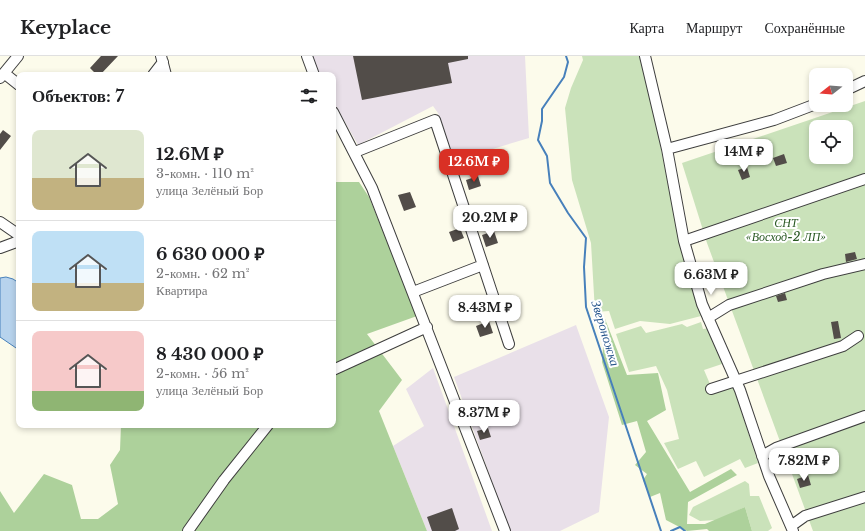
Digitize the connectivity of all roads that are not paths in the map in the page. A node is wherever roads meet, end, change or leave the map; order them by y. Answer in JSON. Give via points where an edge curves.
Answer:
{"nodes":[{"id":1,"x":18,"y":56,"type":"edge"},
{"id":2,"x":307,"y":56,"type":"edge"},
{"id":3,"x":645,"y":56,"type":"edge"},
{"id":4,"x":162,"y":59,"type":"edge"},
{"id":5,"x":155,"y":72,"type":"edge"},
{"id":6,"x":165,"y":72,"type":"edge"},
{"id":7,"x":313,"y":72,"type":"edge"},
{"id":8,"x":2,"y":76,"type":"edge"},
{"id":9,"x":865,"y":81,"type":"edge"},
{"id":10,"x":16,"y":83,"type":"edge"},
{"id":11,"x":853,"y":87,"type":"edge"},
{"id":12,"x":809,"y":107,"type":"edge"},
{"id":13,"x":336,"y":117,"type":"edge"},
{"id":14,"x":667,"y":149,"type":"junction"},
{"id":15,"x":355,"y":152,"type":"junction"},
{"id":16,"x":865,"y":179,"type":"edge"},
{"id":17,"x":0,"y":222,"type":"edge"},
{"id":18,"x":16,"y":234,"type":"edge"},
{"id":19,"x":684,"y":241,"type":"junction"},
{"id":20,"x":16,"y":242,"type":"edge"},
{"id":21,"x":0,"y":248,"type":"edge"},
{"id":22,"x":865,"y":264,"type":"edge"},
{"id":23,"x":483,"y":265,"type":"junction"},
{"id":24,"x":413,"y":292,"type":"junction"},
{"id":25,"x":708,"y":318,"type":"junction"},
{"id":26,"x":426,"y":327,"type":"junction"},
{"id":27,"x":858,"y":336,"type":"dead end"},
{"id":28,"x":509,"y":344,"type":"dead end"},
{"id":29,"x":336,"y":369,"type":"edge"},
{"id":30,"x":736,"y":381,"type":"junction"},
{"id":31,"x":711,"y":389,"type":"dead end"},
{"id":32,"x":865,"y":416,"type":"edge"},
{"id":33,"x":266,"y":428,"type":"edge"},
{"id":34,"x":762,"y":456,"type":"junction"},
{"id":35,"x":865,"y":497,"type":"edge"},
{"id":36,"x":792,"y":528,"type":"edge"},
{"id":37,"x":188,"y":531,"type":"edge"},
{"id":38,"x":505,"y":531,"type":"edge"}],
"edges":[{"from":1,"to":8,"type":"street"},
{"from":2,"to":7,"type":"street"},
{"from":3,"to":14,"type":"street"},
{"from":4,"to":5,"type":"street"},
{"from":4,"to":6,"type":"street"},
{"from":8,"to":10,"type":"street"},
{"from":9,"to":11,"type":"street"},
{"from":12,"to":14,"type":"street","via":[[774,120]]},
{"from":13,"to":15,"type":"street"},
{"from":14,"to":19,"type":"street"},
{"from":15,"to":23,"type":"street","via":[[435,120]]},
{"from":15,"to":24,"type":"street"},
{"from":16,"to":19,"type":"street"},
{"from":17,"to":18,"type":"street"},
{"from":19,"to":25,"type":"street"},
{"from":20,"to":21,"type":"street"},
{"from":22,"to":25,"type":"street","via":[[823,274],[729,305]]},
{"from":23,"to":24,"type":"street"},
{"from":23,"to":28,"type":"street"},
{"from":24,"to":26,"type":"street"},
{"from":25,"to":30,"type":"street"},
{"from":26,"to":29,"type":"street"},
{"from":26,"to":38,"type":"street"},
{"from":27,"to":30,"type":"street","via":[[843,346]]},
{"from":30,"to":31,"type":"street"},
{"from":30,"to":34,"type":"street"},
{"from":32,"to":34,"type":"street","via":[[776,448]]},
{"from":33,"to":37,"type":"street"},
{"from":34,"to":36,"type":"street"},
{"from":35,"to":36,"type":"street","via":[[805,516]]}]}
